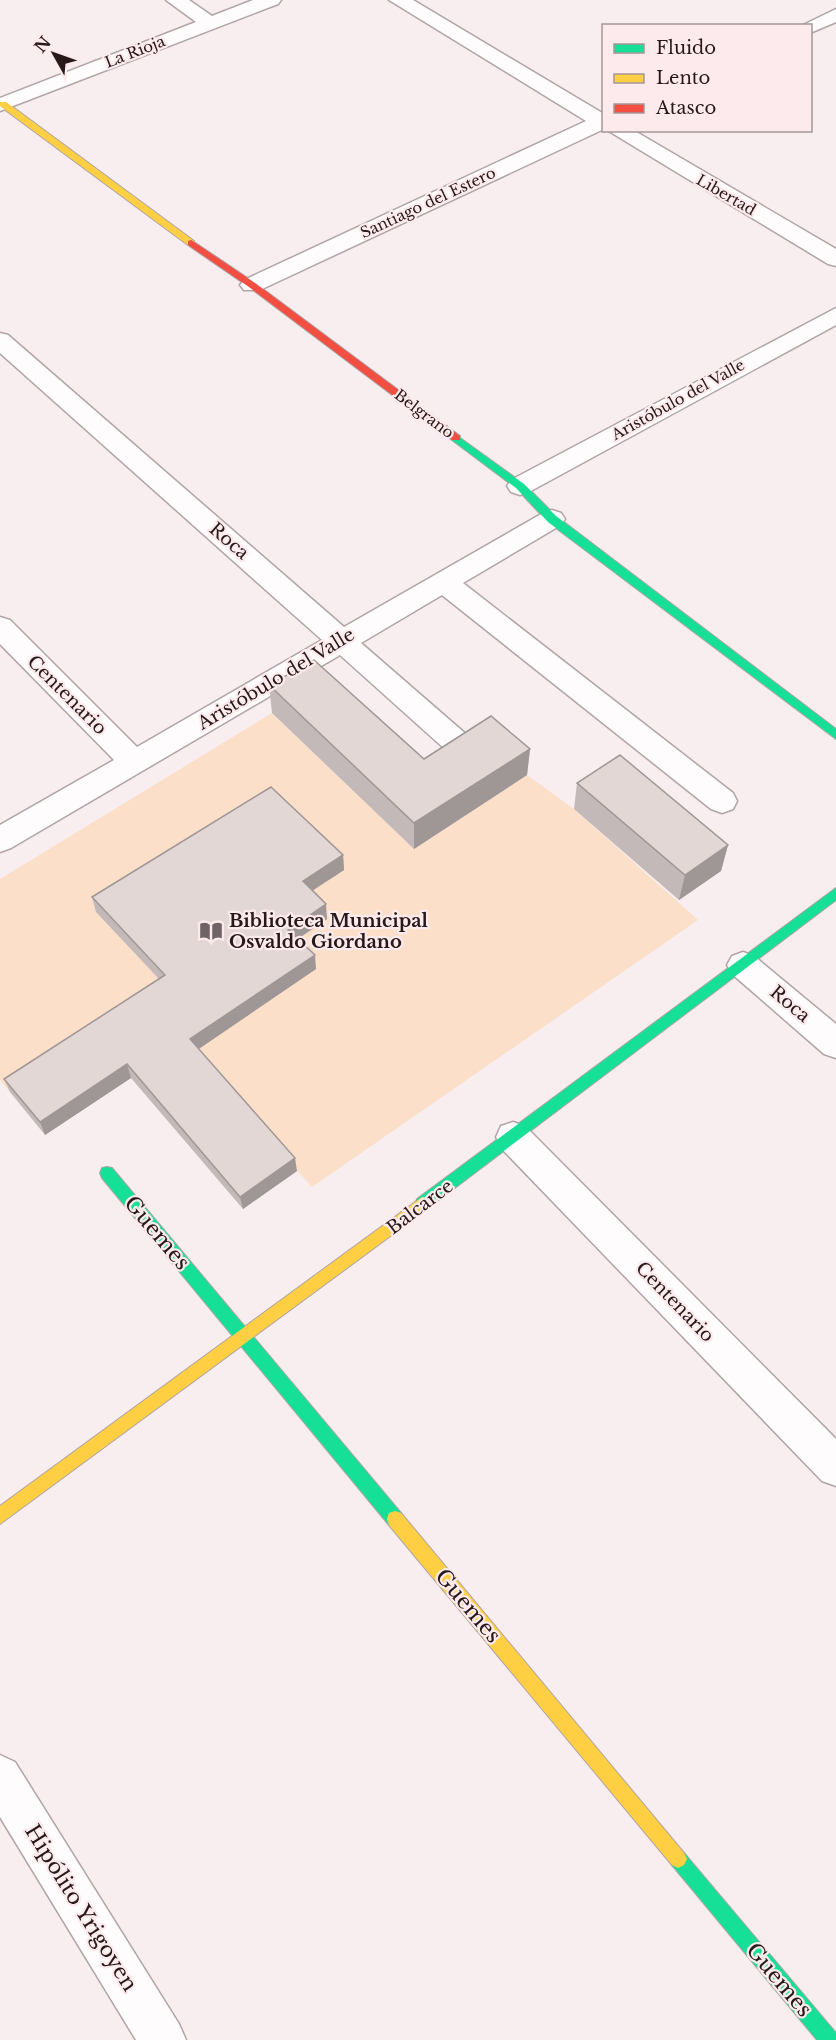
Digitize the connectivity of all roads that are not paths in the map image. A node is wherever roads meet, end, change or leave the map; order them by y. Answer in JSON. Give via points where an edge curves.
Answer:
{"nodes":[{"id":1,"x":176,"y":0,"type":"edge"},
{"id":2,"x":271,"y":0,"type":"edge"},
{"id":3,"x":399,"y":0,"type":"edge"},
{"id":4,"x":836,"y":15,"type":"edge"},
{"id":5,"x":210,"y":23,"type":"junction"},
{"id":6,"x":812,"y":26,"type":"edge"},
{"id":7,"x":1,"y":105,"type":"edge"},
{"id":8,"x":602,"y":122,"type":"edge"},
{"id":9,"x":602,"y":126,"type":"edge"},
{"id":10,"x":620,"y":132,"type":"edge"},
{"id":11,"x":836,"y":259,"type":"edge"},
{"id":12,"x":252,"y":285,"type":"junction"},
{"id":13,"x":836,"y":315,"type":"edge"},
{"id":14,"x":0,"y":340,"type":"edge"},
{"id":15,"x":520,"y":486,"type":"junction"},
{"id":16,"x":552,"y":519,"type":"junction"},
{"id":17,"x":444,"y":582,"type":"junction"},
{"id":18,"x":0,"y":627,"type":"edge"},
{"id":19,"x":341,"y":640,"type":"junction"},
{"id":20,"x":836,"y":735,"type":"edge"},
{"id":21,"x":457,"y":743,"type":"edge"},
{"id":22,"x":135,"y":763,"type":"junction"},
{"id":23,"x":722,"y":801,"type":"dead end"},
{"id":24,"x":0,"y":840,"type":"edge"},
{"id":25,"x":836,"y":893,"type":"edge"},
{"id":26,"x":743,"y":965,"type":"junction"},
{"id":27,"x":836,"y":1044,"type":"edge"},
{"id":28,"x":513,"y":1137,"type":"junction"},
{"id":29,"x":107,"y":1173,"type":"dead end"},
{"id":30,"x":244,"y":1338,"type":"junction"},
{"id":31,"x":836,"y":1467,"type":"edge"},
{"id":32,"x":0,"y":1516,"type":"edge"},
{"id":33,"x":0,"y":1777,"type":"edge"},
{"id":34,"x":163,"y":2040,"type":"edge"},
{"id":35,"x":829,"y":2040,"type":"edge"}],
"edges":[{"from":1,"to":5,"type":"street"},
{"from":2,"to":5,"type":"street","name":"La Rioja"},
{"from":3,"to":8,"type":"street","name":"Libertad"},
{"from":4,"to":6,"type":"street"},
{"from":5,"to":7,"type":"street","name":"La Rioja"},
{"from":7,"to":12,"type":"street","name":"Belgrano"},
{"from":9,"to":12,"type":"street","name":"Santiago del Estero"},
{"from":10,"to":11,"type":"street","name":"Libertad"},
{"from":12,"to":15,"type":"street","name":"Belgrano"},
{"from":13,"to":15,"type":"street","name":"Aristóbulo del Valle"},
{"from":14,"to":19,"type":"street","name":"Roca"},
{"from":15,"to":16,"type":"street","name":"Belgrano"},
{"from":16,"to":17,"type":"street","name":"Aristóbulo del Valle"},
{"from":16,"to":20,"type":"street","name":"Belgrano"},
{"from":17,"to":19,"type":"street","name":"Aristóbulo del Valle"},
{"from":17,"to":23,"type":"street"},
{"from":18,"to":22,"type":"street","name":"Centenario"},
{"from":19,"to":21,"type":"street","name":"Roca"},
{"from":19,"to":22,"type":"street","name":"Aristóbulo del Valle"},
{"from":22,"to":24,"type":"street","name":"Aristóbulo del Valle"},
{"from":25,"to":26,"type":"street","name":"Balcarce"},
{"from":26,"to":27,"type":"street","name":"Roca"},
{"from":26,"to":28,"type":"street","name":"Balcarce"},
{"from":28,"to":30,"type":"street","name":"Balcarce"},
{"from":28,"to":31,"type":"street","name":"Centenario"},
{"from":29,"to":30,"type":"street","name":"Guemes"},
{"from":30,"to":32,"type":"street","name":"Balcarce"},
{"from":30,"to":35,"type":"street","name":"Guemes"},
{"from":33,"to":34,"type":"street","name":"Hipólito Yrigoyen"}]}
